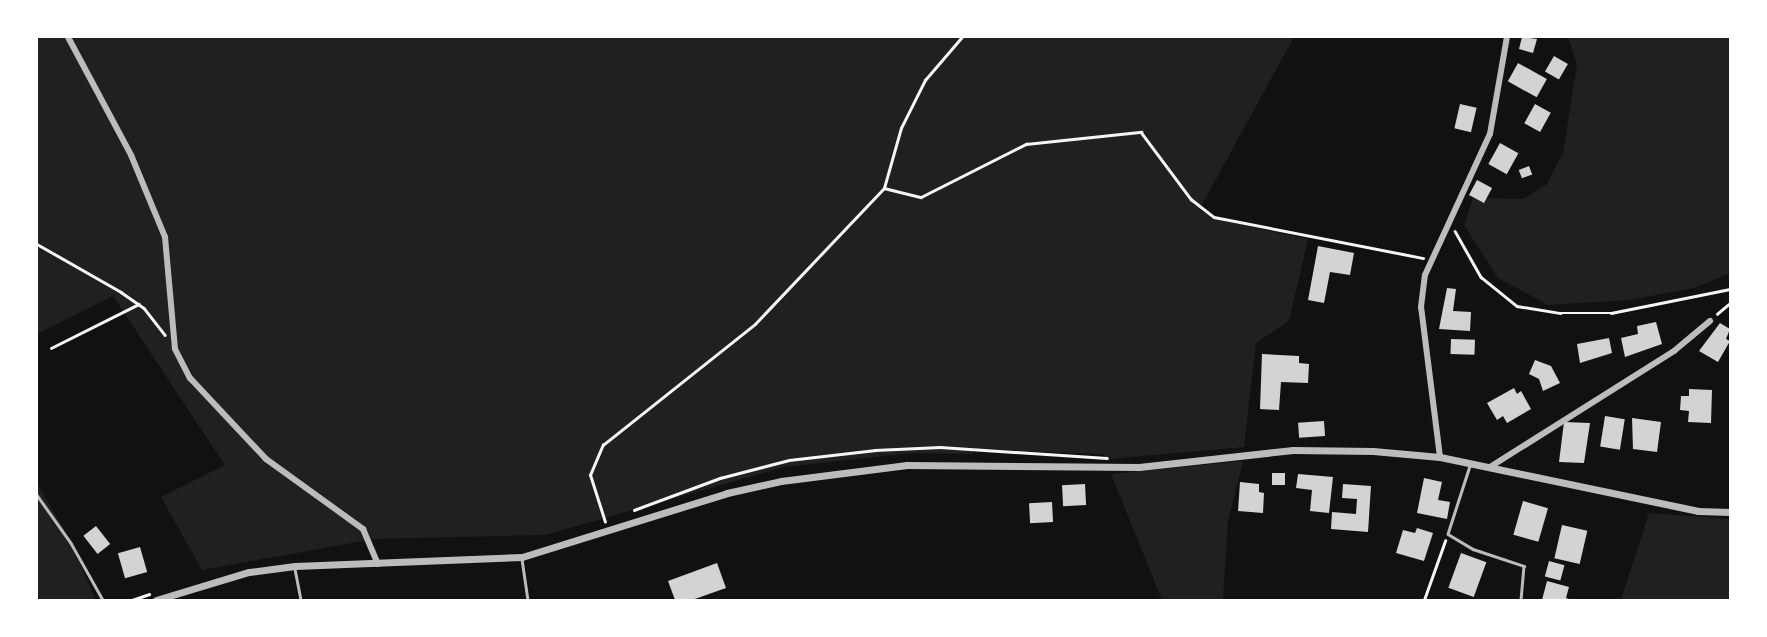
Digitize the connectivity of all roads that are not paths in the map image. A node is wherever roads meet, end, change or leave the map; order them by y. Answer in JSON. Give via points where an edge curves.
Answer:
{"nodes":[{"id":1,"x":68,"y":37,"type":"edge"},
{"id":2,"x":1507,"y":37,"type":"edge"},
{"id":3,"x":1710,"y":321,"type":"road end"},
{"id":4,"x":1440,"y":457,"type":"junction"},
{"id":5,"x":1471,"y":463,"type":"junction"},
{"id":6,"x":1490,"y":467,"type":"junction"},
{"id":7,"x":37,"y":495,"type":"edge"},
{"id":8,"x":1730,"y":512,"type":"edge"},
{"id":9,"x":522,"y":557,"type":"junction"},
{"id":10,"x":378,"y":564,"type":"junction"},
{"id":11,"x":295,"y":566,"type":"junction"},
{"id":12,"x":155,"y":596,"type":"edge"},
{"id":13,"x":103,"y":600,"type":"edge"},
{"id":14,"x":300,"y":600,"type":"edge"},
{"id":15,"x":528,"y":600,"type":"edge"},
{"id":16,"x":1521,"y":600,"type":"edge"}],
"edges":[{"from":1,"to":10,"type":"street","via":[[131,155],[166,237],[175,349],[190,378],[265,459],[363,529]]},
{"from":2,"to":4,"type":"street","via":[[1490,134],[1431,260],[1421,307]]},
{"from":3,"to":6,"type":"street","via":[[1674,351]]},
{"from":4,"to":5,"type":"street"},
{"from":4,"to":9,"type":"street","via":[[1293,450],[1139,467],[907,465],[781,481],[727,493]]},
{"from":5,"to":6,"type":"street"},
{"from":5,"to":16,"type":"lane","via":[[1448,534],[1473,549],[1524,566]]},
{"from":6,"to":8,"type":"street","via":[[1698,511]]},
{"from":7,"to":13,"type":"lane"},
{"from":9,"to":10,"type":"street"},
{"from":9,"to":15,"type":"lane"},
{"from":10,"to":11,"type":"street"},
{"from":11,"to":12,"type":"street","via":[[249,572]]},
{"from":11,"to":14,"type":"lane"}]}
